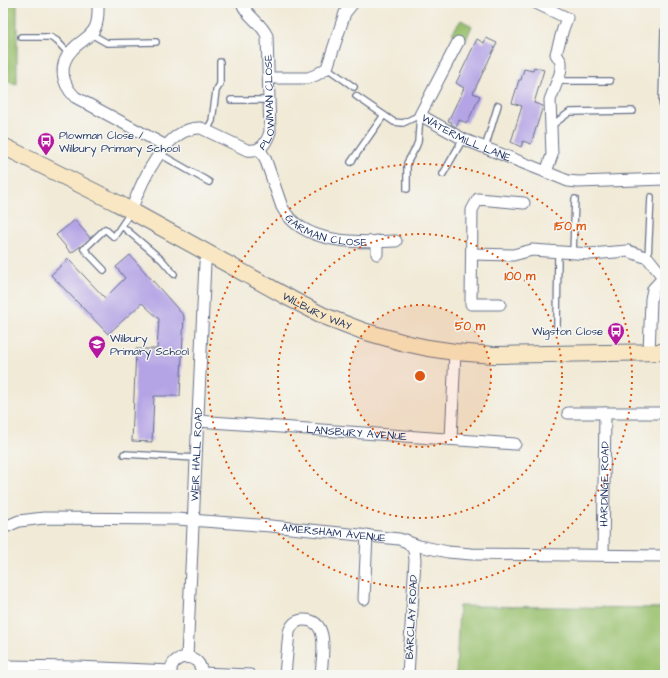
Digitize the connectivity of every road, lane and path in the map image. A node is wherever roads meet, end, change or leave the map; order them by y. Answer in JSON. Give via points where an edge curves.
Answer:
{"nodes":[{"id":1,"x":98,"y":3,"type":"edge"},
{"id":2,"x":242,"y":3,"type":"edge"},
{"id":3,"x":353,"y":3,"type":"edge"},
{"id":4,"x":536,"y":3,"type":"edge"},
{"id":5,"x":664,"y":32,"type":"edge"},
{"id":6,"x":91,"y":34,"type":"junction"},
{"id":7,"x":21,"y":37,"type":"dead end"},
{"id":8,"x":156,"y":42,"type":"dead end"},
{"id":9,"x":458,"y":42,"type":"dead end"},
{"id":10,"x":69,"y":54,"type":"junction"},
{"id":11,"x":220,"y":62,"type":"dead end"},
{"id":12,"x":327,"y":68,"type":"junction"},
{"id":13,"x":269,"y":78,"type":"junction"},
{"id":14,"x":557,"y":81,"type":"junction"},
{"id":15,"x":610,"y":81,"type":"dead end"},
{"id":16,"x":354,"y":86,"type":"dead end"},
{"id":17,"x":356,"y":96,"type":"dead end"},
{"id":18,"x":231,"y":100,"type":"dead end"},
{"id":19,"x":269,"y":100,"type":"junction"},
{"id":20,"x":498,"y":105,"type":"dead end"},
{"id":21,"x":633,"y":111,"type":"dead end"},
{"id":22,"x":665,"y":111,"type":"edge"},
{"id":23,"x":384,"y":115,"type":"junction"},
{"id":24,"x":420,"y":115,"type":"junction"},
{"id":25,"x":551,"y":126,"type":"junction"},
{"id":26,"x":207,"y":130,"type":"junction"},
{"id":27,"x":463,"y":139,"type":"junction"},
{"id":28,"x":3,"y":146,"type":"edge"},
{"id":29,"x":485,"y":148,"type":"junction"},
{"id":30,"x":260,"y":149,"type":"junction"},
{"id":31,"x":163,"y":150,"type":"junction"},
{"id":32,"x":351,"y":162,"type":"dead end"},
{"id":33,"x":546,"y":172,"type":"junction"},
{"id":34,"x":443,"y":174,"type":"dead end"},
{"id":35,"x":665,"y":179,"type":"edge"},
{"id":36,"x":209,"y":182,"type":"dead end"},
{"id":37,"x":407,"y":188,"type":"dead end"},
{"id":38,"x":651,"y":197,"type":"dead end"},
{"id":39,"x":575,"y":199,"type":"dead end"},
{"id":40,"x":524,"y":203,"type":"dead end"},
{"id":41,"x":131,"y":211,"type":"junction"},
{"id":42,"x":122,"y":226,"type":"junction"},
{"id":43,"x":377,"y":241,"type":"junction"},
{"id":44,"x":396,"y":241,"type":"dead end"},
{"id":45,"x":558,"y":253,"type":"junction"},
{"id":46,"x":211,"y":254,"type":"junction"},
{"id":47,"x":377,"y":254,"type":"dead end"},
{"id":48,"x":472,"y":254,"type":"junction"},
{"id":49,"x":574,"y":254,"type":"junction"},
{"id":50,"x":648,"y":258,"type":"junction"},
{"id":51,"x":104,"y":270,"type":"dead end"},
{"id":52,"x":174,"y":274,"type":"dead end"},
{"id":53,"x":664,"y":276,"type":"edge"},
{"id":54,"x":500,"y":304,"type":"dead end"},
{"id":55,"x":557,"y":327,"type":"dead end"},
{"id":56,"x":455,"y":352,"type":"junction"},
{"id":57,"x":665,"y":352,"type":"edge"},
{"id":58,"x":649,"y":353,"type":"junction"},
{"id":59,"x":568,"y":413,"type":"dead end"},
{"id":60,"x":605,"y":413,"type":"junction"},
{"id":61,"x":665,"y":413,"type":"edge"},
{"id":62,"x":198,"y":421,"type":"junction"},
{"id":63,"x":451,"y":439,"type":"junction"},
{"id":64,"x":515,"y":444,"type":"dead end"},
{"id":65,"x":124,"y":454,"type":"dead end"},
{"id":66,"x":196,"y":458,"type":"junction"},
{"id":67,"x":193,"y":520,"type":"junction"},
{"id":68,"x":3,"y":528,"type":"edge"},
{"id":69,"x":366,"y":535,"type":"junction"},
{"id":70,"x":406,"y":540,"type":"junction"},
{"id":71,"x":436,"y":549,"type":"junction"},
{"id":72,"x":603,"y":555,"type":"junction"},
{"id":73,"x":665,"y":556,"type":"edge"},
{"id":74,"x":415,"y":560,"type":"junction"},
{"id":75,"x":364,"y":599,"type":"dead end"},
{"id":76,"x":187,"y":657,"type":"junction"},
{"id":77,"x":3,"y":666,"type":"edge"},
{"id":78,"x":171,"y":673,"type":"edge"},
{"id":79,"x":201,"y":674,"type":"edge"},
{"id":80,"x":250,"y":675,"type":"edge"},
{"id":81,"x":285,"y":675,"type":"edge"},
{"id":82,"x":321,"y":675,"type":"edge"},
{"id":83,"x":408,"y":675,"type":"edge"}],
"edges":[{"from":1,"to":6,"type":"street","via":[[98,20]]},
{"from":2,"to":13,"type":"street","name":"PLOWMAN CLOSE","via":[[244,10],[260,24],[267,36]]},
{"from":3,"to":12,"type":"street","via":[[345,13]]},
{"from":4,"to":14,"type":"street","via":[[567,18],[556,54],[561,62]]},
{"from":5,"to":22,"type":"lane","via":[[662,102]]},
{"from":6,"to":8,"type":"lane","via":[[107,43]]},
{"from":6,"to":10,"type":"street"},
{"from":7,"to":10,"type":"lane","via":[[50,37]]},
{"from":9,"to":24,"type":"street","name":"WATERMILL LANE"},
{"from":10,"to":31,"type":"street","via":[[64,64],[64,78],[68,90],[75,97]]},
{"from":11,"to":26,"type":"lane","via":[[220,84],[216,91],[212,121]]},
{"from":12,"to":13,"type":"street","via":[[308,78]]},
{"from":12,"to":16,"type":"lane"},
{"from":13,"to":19,"type":"street","name":"PLOWMAN CLOSE"},
{"from":14,"to":15,"type":"lane"},
{"from":14,"to":25,"type":"street","via":[[550,100]]},
{"from":17,"to":23,"type":"lane"},
{"from":18,"to":19,"type":"lane"},
{"from":19,"to":30,"type":"street","name":"PLOWMAN CLOSE","via":[[270,132],[266,143]]},
{"from":20,"to":29,"type":"lane"},
{"from":21,"to":25,"type":"lane","via":[[570,112]]},
{"from":23,"to":24,"type":"lane","via":[[394,122],[403,123]]},
{"from":23,"to":32,"type":"lane"},
{"from":24,"to":27,"type":"street","name":"WATERMILL LANE"},
{"from":24,"to":37,"type":"lane","via":[[418,142],[407,163]]},
{"from":25,"to":33,"type":"street","via":[[552,155]]},
{"from":26,"to":30,"type":"street","name":"PLOWMAN CLOSE","via":[[247,150]]},
{"from":26,"to":31,"type":"street","name":"PLOWMAN CLOSE","via":[[196,127],[185,131]]},
{"from":27,"to":29,"type":"street","name":"WATERMILL LANE"},
{"from":27,"to":34,"type":"lane"},
{"from":28,"to":41,"type":"street","name":"WILBURY WAY"},
{"from":29,"to":33,"type":"street","name":"WATERMILL LANE"},
{"from":30,"to":43,"type":"street","name":"GARMAN CLOSE","via":[[291,220],[319,236],[341,240]]},
{"from":31,"to":36,"type":"lane"},
{"from":31,"to":41,"type":"street","name":"PLOWMAN CLOSE","via":[[145,179]]},
{"from":33,"to":35,"type":"street","name":"WATERMILL LANE","via":[[568,181],[578,182]]},
{"from":38,"to":50,"type":"lane"},
{"from":39,"to":49,"type":"lane"},
{"from":40,"to":48,"type":"street","via":[[478,199],[472,210]]},
{"from":41,"to":42,"type":"lane"},
{"from":41,"to":46,"type":"street","name":"WILBURY WAY"},
{"from":42,"to":51,"type":"lane","via":[[114,237],[105,229],[84,249]]},
{"from":42,"to":52,"type":"lane","via":[[162,260]]},
{"from":43,"to":44,"type":"street","name":"GARMAN CLOSE"},
{"from":43,"to":47,"type":"street","name":"GARMAN CLOSE"},
{"from":45,"to":48,"type":"street","via":[[532,250],[513,255]]},
{"from":45,"to":49,"type":"street"},
{"from":45,"to":55,"type":"lane"},
{"from":46,"to":56,"type":"street","name":"WILBURY WAY","via":[[324,316],[405,343]]},
{"from":46,"to":62,"type":"street","name":"WEIR HALL ROAD","via":[[205,263]]},
{"from":48,"to":54,"type":"street","via":[[471,304]]},
{"from":49,"to":50,"type":"street","via":[[628,251]]},
{"from":50,"to":53,"type":"street"},
{"from":53,"to":58,"type":"street","via":[[653,289],[651,299]]},
{"from":56,"to":58,"type":"street","name":"WILBURY WAY","via":[[494,355]]},
{"from":56,"to":63,"type":"street"},
{"from":57,"to":58,"type":"street","name":"WILBURY WAY"},
{"from":59,"to":60,"type":"street"},
{"from":60,"to":61,"type":"street"},
{"from":60,"to":72,"type":"street","name":"HARDINGE ROAD"},
{"from":62,"to":63,"type":"street","name":"LANSBURY AVENUE"},
{"from":62,"to":66,"type":"street","name":"WEIR HALL ROAD"},
{"from":63,"to":64,"type":"street","name":"LANSBURY AVENUE"},
{"from":65,"to":66,"type":"lane"},
{"from":66,"to":67,"type":"street","name":"WEIR HALL ROAD"},
{"from":67,"to":68,"type":"street","name":"AMERSHAM AVENUE","via":[[44,518],[19,521]]},
{"from":67,"to":69,"type":"street","name":"AMERSHAM AVENUE"},
{"from":67,"to":76,"type":"street","name":"WEIR HALL ROAD"},
{"from":69,"to":70,"type":"street","name":"AMERSHAM AVENUE"},
{"from":69,"to":75,"type":"street"},
{"from":70,"to":71,"type":"street","name":"AMERSHAM AVENUE","via":[[419,546]]},
{"from":70,"to":74,"type":"street","name":"BARCLAY ROAD","via":[[414,550]]},
{"from":71,"to":72,"type":"street","name":"AMERSHAM AVENUE","via":[[470,554]]},
{"from":71,"to":74,"type":"street","name":"BARCLAY ROAD","via":[[420,552]]},
{"from":72,"to":73,"type":"street","name":"AMERSHAM AVENUE"},
{"from":74,"to":83,"type":"street","name":"BARCLAY ROAD"},
{"from":76,"to":78,"type":"street","via":[[175,662]]},
{"from":76,"to":79,"type":"street","via":[[197,661]]},
{"from":77,"to":78,"type":"street","via":[[77,667]]},
{"from":79,"to":80,"type":"street"},
{"from":81,"to":82,"type":"street","via":[[290,628],[303,620],[319,626],[323,635]]}]}
